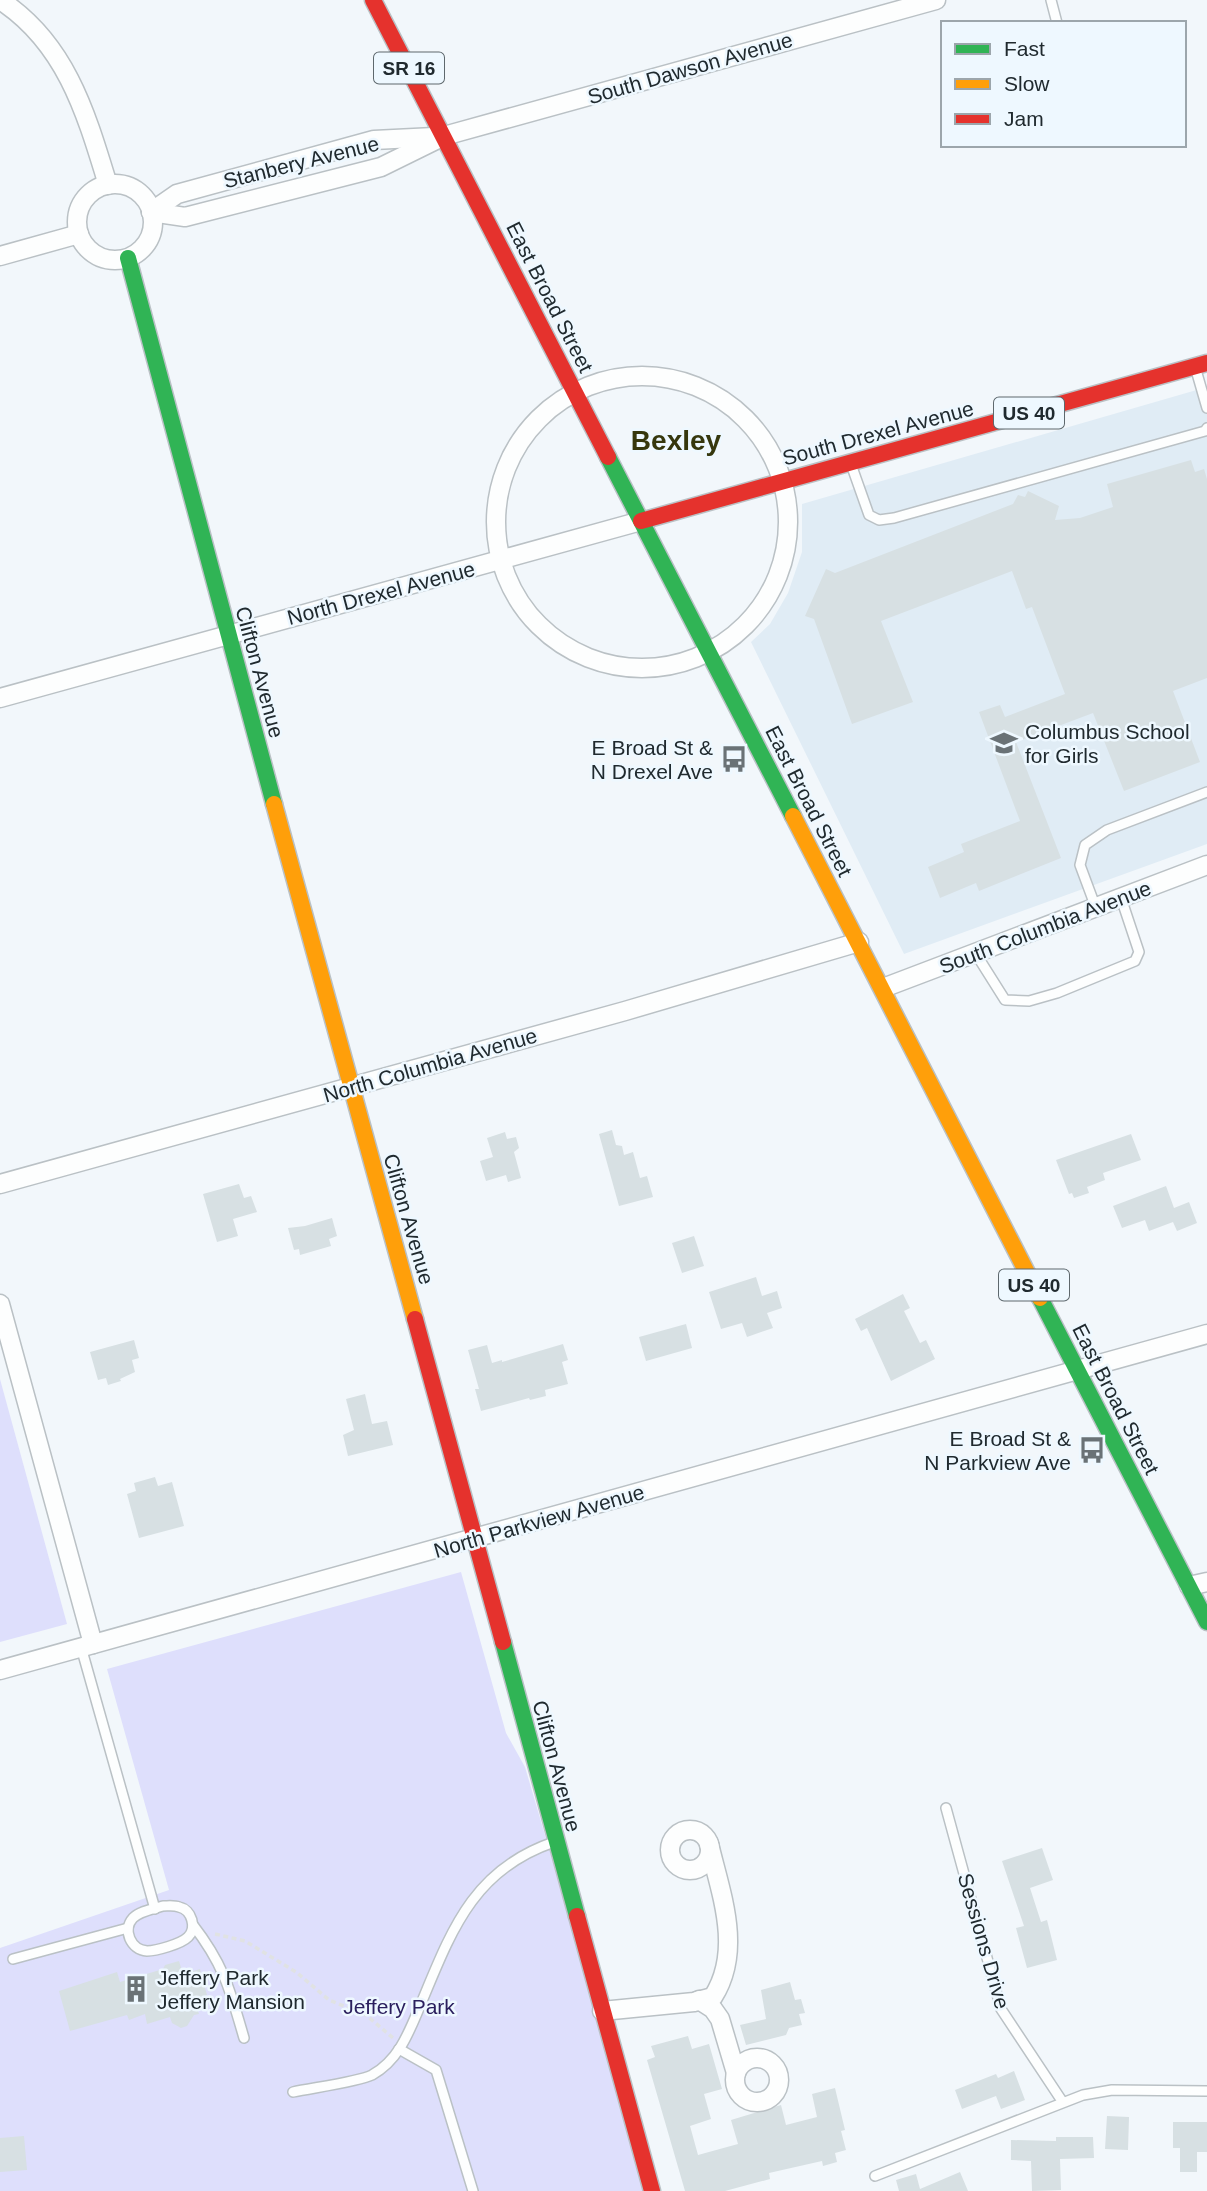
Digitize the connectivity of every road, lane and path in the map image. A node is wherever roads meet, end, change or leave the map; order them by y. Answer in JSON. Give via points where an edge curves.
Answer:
{"nodes":[{"id":1,"x":0,"y":0,"type":"edge"},
{"id":2,"x":373,"y":0,"type":"edge"},
{"id":3,"x":936,"y":0,"type":"edge"},
{"id":4,"x":1051,"y":0,"type":"edge"},
{"id":5,"x":1056,"y":21,"type":"edge"},
{"id":6,"x":444,"y":136,"type":"junction"},
{"id":7,"x":108,"y":185,"type":"junction"},
{"id":8,"x":151,"y":212,"type":"junction"},
{"id":9,"x":79,"y":234,"type":"junction"},
{"id":10,"x":0,"y":256,"type":"edge"},
{"id":11,"x":128,"y":258,"type":"junction"},
{"id":12,"x":1201,"y":365,"type":"edge"},
{"id":13,"x":575,"y":392,"type":"junction"},
{"id":14,"x":1207,"y":408,"type":"edge"},
{"id":15,"x":1207,"y":428,"type":"edge"},
{"id":16,"x":850,"y":463,"type":"junction"},
{"id":17,"x":782,"y":481,"type":"junction"},
{"id":18,"x":641,"y":520,"type":"junction"},
{"id":19,"x":501,"y":560,"type":"junction"},
{"id":20,"x":228,"y":635,"type":"junction"},
{"id":21,"x":708,"y":652,"type":"junction"},
{"id":22,"x":0,"y":698,"type":"edge"},
{"id":23,"x":1207,"y":792,"type":"edge"},
{"id":24,"x":1207,"y":866,"type":"edge"},
{"id":25,"x":1121,"y":898,"type":"junction"},
{"id":26,"x":1096,"y":908,"type":"junction"},
{"id":27,"x":859,"y":942,"type":"junction"},
{"id":28,"x":976,"y":954,"type":"junction"},
{"id":29,"x":883,"y":988,"type":"junction"},
{"id":30,"x":350,"y":1087,"type":"junction"},
{"id":31,"x":0,"y":1184,"type":"edge"},
{"id":32,"x":0,"y":1304,"type":"edge"},
{"id":33,"x":1207,"y":1334,"type":"edge"},
{"id":34,"x":1077,"y":1369,"type":"junction"},
{"id":35,"x":476,"y":1539,"type":"junction"},
{"id":36,"x":1207,"y":1581,"type":"edge"},
{"id":37,"x":1189,"y":1586,"type":"junction"},
{"id":38,"x":1207,"y":1622,"type":"edge"},
{"id":39,"x":87,"y":1646,"type":"junction"},
{"id":40,"x":0,"y":1670,"type":"edge"},
{"id":41,"x":946,"y":1808,"type":"dead end"},
{"id":42,"x":556,"y":1841,"type":"junction"},
{"id":43,"x":709,"y":1844,"type":"dead end"},
{"id":44,"x":155,"y":1909,"type":"junction"},
{"id":45,"x":128,"y":1928,"type":"junction"},
{"id":46,"x":196,"y":1929,"type":"junction"},
{"id":47,"x":13,"y":1959,"type":"dead end"},
{"id":48,"x":699,"y":2000,"type":"junction"},
{"id":49,"x":602,"y":2011,"type":"junction"},
{"id":50,"x":244,"y":2038,"type":"dead end"},
{"id":51,"x":399,"y":2049,"type":"junction"},
{"id":52,"x":736,"y":2073,"type":"dead end"},
{"id":53,"x":1207,"y":2091,"type":"edge"},
{"id":54,"x":293,"y":2092,"type":"dead end"},
{"id":55,"x":1062,"y":2101,"type":"junction"},
{"id":56,"x":875,"y":2176,"type":"dead end"},
{"id":57,"x":473,"y":2191,"type":"edge"},
{"id":58,"x":652,"y":2191,"type":"edge"}],
"edges":[{"from":1,"to":7,"type":"street","via":[[40,34],[62,64],[79,96]]},
{"from":2,"to":6,"type":"main road","name":"East Broad Street","number":"SR 16"},
{"from":3,"to":6,"type":"street","name":"South Dawson Avenue"},
{"from":4,"to":5,"type":"lane"},
{"from":6,"to":8,"type":"street","name":"Stanbery Avenue","via":[[374,140],[177,194]]},
{"from":6,"to":8,"type":"street","name":"Stanbery Avenue","via":[[380,167],[185,218]]},
{"from":6,"to":13,"type":"main road","name":"East Broad Street","number":"SR 16"},
{"from":7,"to":8,"type":"street","via":[[133,189]]},
{"from":7,"to":9,"type":"street","via":[[86,197],[79,209]]},
{"from":8,"to":11,"type":"street","via":[[146,243]]},
{"from":9,"to":10,"type":"street"},
{"from":9,"to":11,"type":"street","via":[[93,253],[116,260]]},
{"from":11,"to":20,"type":"main road","name":"Clifton Avenue"},
{"from":12,"to":14,"type":"lane"},
{"from":12,"to":16,"type":"main road","name":"South Drexel Avenue","number":"US 40"},
{"from":13,"to":17,"type":"street","via":[[634,375],[662,377],[715,394],[754,429]]},
{"from":13,"to":18,"type":"main road","name":"East Broad Street","number":"SR 16"},
{"from":13,"to":19,"type":"street","via":[[536,422],[509,464],[497,505]]},
{"from":15,"to":16,"type":"lane","via":[[879,520],[869,515]]},
{"from":16,"to":17,"type":"main road","name":"South Drexel Avenue","number":"US 40"},
{"from":17,"to":18,"type":"main road","name":"South Drexel Avenue","number":"US 40"},
{"from":17,"to":21,"type":"street","via":[[788,531],[777,581],[750,622]]},
{"from":18,"to":19,"type":"street","name":"North Drexel Avenue"},
{"from":18,"to":21,"type":"main road","name":"East Broad Street","number":"US 40"},
{"from":19,"to":20,"type":"street","name":"North Drexel Avenue"},
{"from":19,"to":21,"type":"street","via":[[512,590],[530,617],[555,641],[582,656],[613,667],[646,669],[678,664]]},
{"from":20,"to":22,"type":"street","name":"North Drexel Avenue"},
{"from":20,"to":30,"type":"main road","name":"Clifton Avenue"},
{"from":21,"to":27,"type":"main road","name":"East Broad Street","number":"US 40"},
{"from":23,"to":26,"type":"lane","via":[[1107,831],[1085,845],[1080,865]]},
{"from":24,"to":25,"type":"street","name":"South Columbia Avenue"},
{"from":25,"to":26,"type":"street","name":"South Columbia Avenue"},
{"from":25,"to":28,"type":"lane","via":[[1139,952],[1135,961],[1057,993],[1029,1001],[1005,1000]]},
{"from":26,"to":28,"type":"street","name":"South Columbia Avenue"},
{"from":27,"to":29,"type":"main road","name":"East Broad Street","number":"US 40"},
{"from":27,"to":30,"type":"street","name":"North Columbia Avenue"},
{"from":28,"to":29,"type":"street","name":"South Columbia Avenue"},
{"from":29,"to":34,"type":"main road","name":"East Broad Street","number":"US 40"},
{"from":30,"to":31,"type":"street","name":"North Columbia Avenue"},
{"from":30,"to":35,"type":"main road","name":"Clifton Avenue"},
{"from":32,"to":39,"type":"street"},
{"from":33,"to":34,"type":"street","name":"North Parkview Avenue"},
{"from":34,"to":35,"type":"street","name":"North Parkview Avenue"},
{"from":34,"to":37,"type":"main road","name":"East Broad Street","number":"US 40"},
{"from":35,"to":39,"type":"street","name":"North Parkview Avenue"},
{"from":35,"to":42,"type":"main road","name":"Clifton Avenue"},
{"from":36,"to":37,"type":"street"},
{"from":37,"to":38,"type":"main road","name":"East Broad Street","number":"US 40"},
{"from":39,"to":40,"type":"street","name":"North Parkview Avenue"},
{"from":39,"to":44,"type":"lane"},
{"from":41,"to":55,"type":"lane","name":"Sessions Drive","via":[[1001,2009]]},
{"from":42,"to":49,"type":"main road","name":"Clifton Avenue"},
{"from":42,"to":51,"type":"lane","via":[[517,1858],[474,1896]]},
{"from":43,"to":48,"type":"street","via":[[729,1935],[722,1983],[713,1997]]},
{"from":44,"to":45,"type":"lane","via":[[134,1917]]},
{"from":44,"to":46,"type":"lane","via":[[178,1906],[189,1913]]},
{"from":45,"to":46,"type":"lane","via":[[134,1946],[146,1951],[183,1941]]},
{"from":45,"to":47,"type":"lane"},
{"from":46,"to":50,"type":"lane","via":[[227,1979]]},
{"from":46,"to":51,"type":"path","via":[[245,1941],[296,1972],[329,2000],[366,2015],[393,2036]]},
{"from":48,"to":49,"type":"street"},
{"from":48,"to":52,"type":"street","via":[[720,2019]]},
{"from":49,"to":58,"type":"main road","name":"Clifton Avenue"},
{"from":51,"to":54,"type":"lane","via":[[370,2076]]},
{"from":51,"to":57,"type":"lane","via":[[436,2070]]},
{"from":53,"to":55,"type":"lane","via":[[1112,2090]]},
{"from":55,"to":56,"type":"lane"}]}
